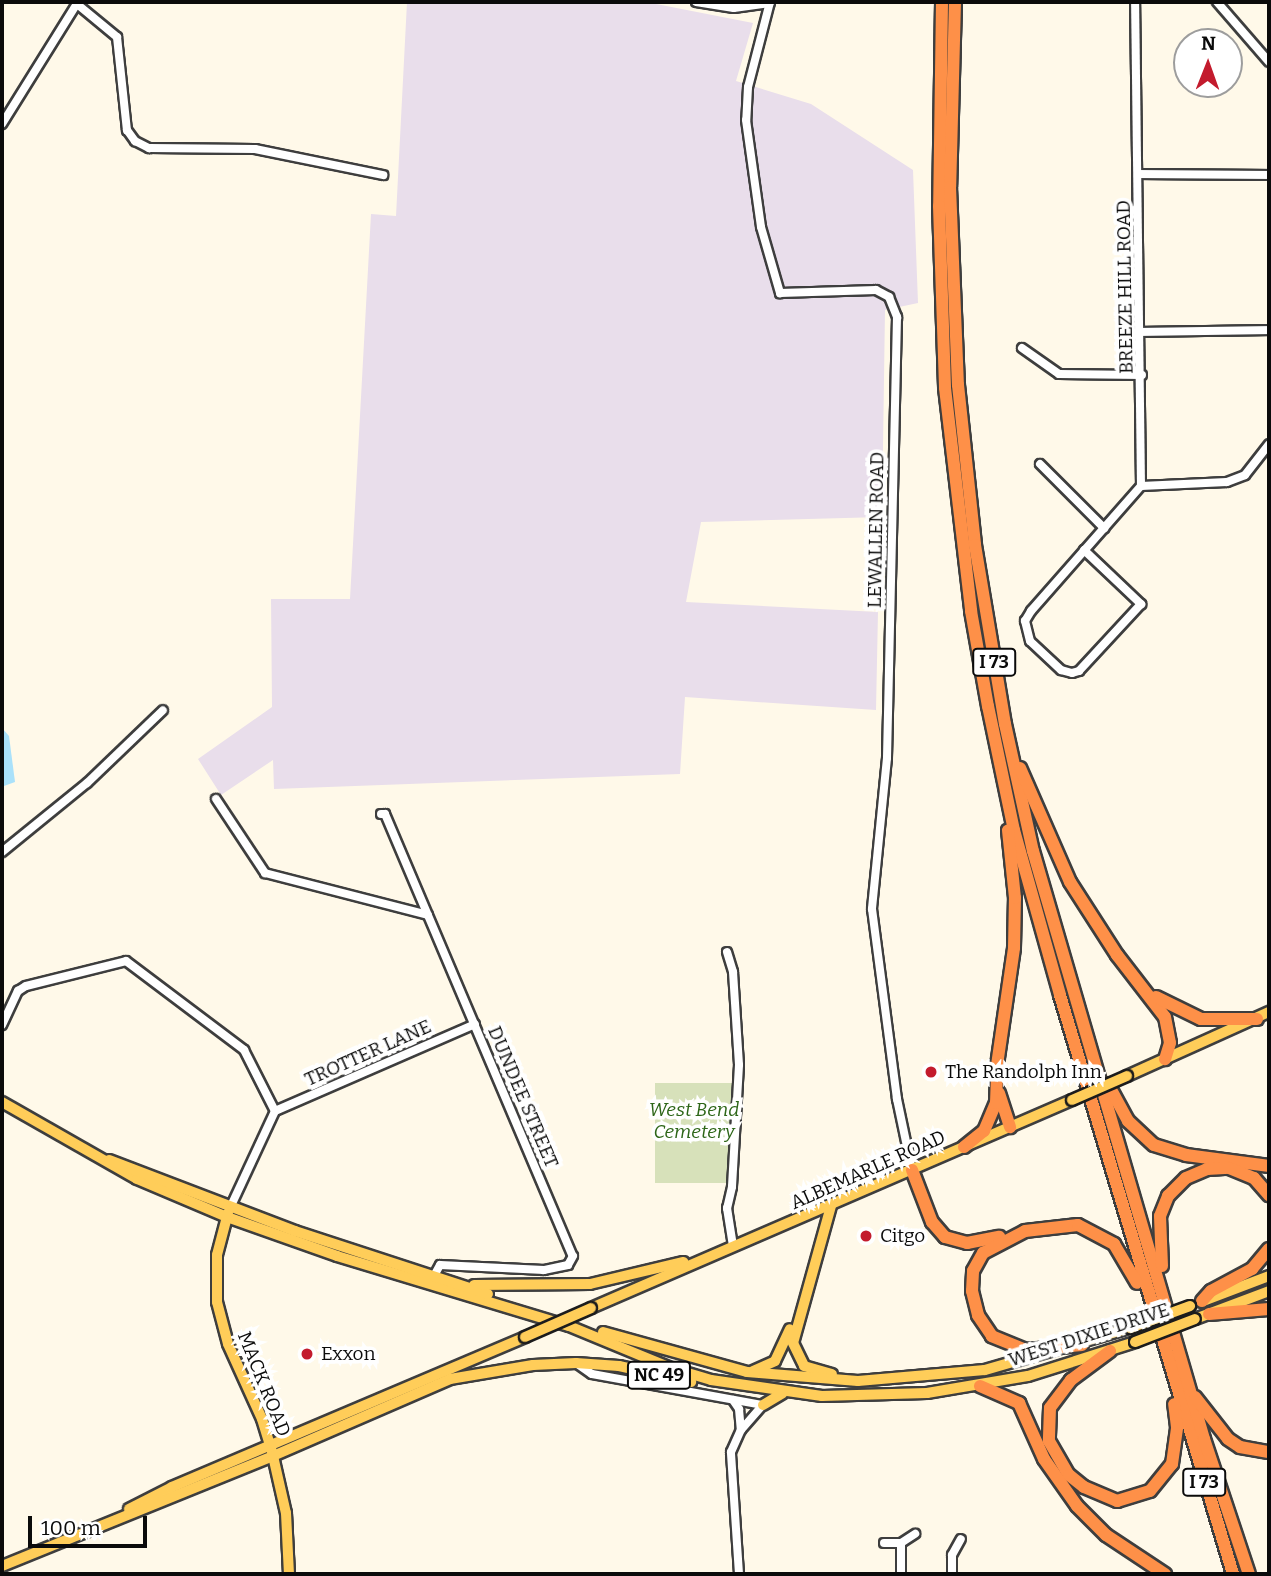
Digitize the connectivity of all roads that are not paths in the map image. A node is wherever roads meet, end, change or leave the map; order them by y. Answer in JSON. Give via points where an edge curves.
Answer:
{"nodes":[{"id":1,"x":696,"y":2,"type":"edge"},
{"id":2,"x":770,"y":2,"type":"edge"},
{"id":3,"x":942,"y":2,"type":"edge"},
{"id":4,"x":955,"y":2,"type":"edge"},
{"id":5,"x":1135,"y":2,"type":"edge"},
{"id":6,"x":1217,"y":2,"type":"edge"},
{"id":7,"x":78,"y":3,"type":"edge"},
{"id":8,"x":1269,"y":62,"type":"edge"},
{"id":9,"x":2,"y":124,"type":"edge"},
{"id":10,"x":1140,"y":174,"type":"junction"},
{"id":11,"x":383,"y":175,"type":"dead end"},
{"id":12,"x":1269,"y":175,"type":"edge"},
{"id":13,"x":1269,"y":330,"type":"edge"},
{"id":14,"x":1141,"y":332,"type":"junction"},
{"id":15,"x":1022,"y":348,"type":"dead end"},
{"id":16,"x":1142,"y":375,"type":"junction"},
{"id":17,"x":1269,"y":444,"type":"edge"},
{"id":18,"x":1040,"y":464,"type":"dead end"},
{"id":19,"x":1141,"y":486,"type":"junction"},
{"id":20,"x":1104,"y":528,"type":"junction"},
{"id":21,"x":1084,"y":551,"type":"junction"},
{"id":22,"x":163,"y":710,"type":"dead end"},
{"id":23,"x":1005,"y":724,"type":"junction"},
{"id":24,"x":997,"y":754,"type":"junction"},
{"id":25,"x":216,"y":799,"type":"dead end"},
{"id":26,"x":381,"y":814,"type":"dead end"},
{"id":27,"x":2,"y":852,"type":"edge"},
{"id":28,"x":428,"y":915,"type":"junction"},
{"id":29,"x":727,"y":952,"type":"dead end"},
{"id":30,"x":1150,"y":993,"type":"junction"},
{"id":31,"x":1269,"y":1013,"type":"edge"},
{"id":32,"x":1256,"y":1019,"type":"junction"},
{"id":33,"x":475,"y":1024,"type":"junction"},
{"id":34,"x":2,"y":1025,"type":"edge"},
{"id":35,"x":1089,"y":1042,"type":"junction"},
{"id":36,"x":1165,"y":1059,"type":"junction"},
{"id":37,"x":997,"y":1086,"type":"junction"},
{"id":38,"x":2,"y":1102,"type":"edge"},
{"id":39,"x":275,"y":1111,"type":"junction"},
{"id":40,"x":1010,"y":1126,"type":"junction"},
{"id":41,"x":964,"y":1147,"type":"junction"},
{"id":42,"x":1269,"y":1166,"type":"edge"},
{"id":43,"x":912,"y":1170,"type":"junction"},
{"id":44,"x":1269,"y":1195,"type":"edge"},
{"id":45,"x":831,"y":1206,"type":"junction"},
{"id":46,"x":228,"y":1212,"type":"junction"},
{"id":47,"x":1025,"y":1231,"type":"junction"},
{"id":48,"x":733,"y":1247,"type":"junction"},
{"id":49,"x":1269,"y":1249,"type":"edge"},
{"id":50,"x":699,"y":1261,"type":"junction"},
{"id":51,"x":434,"y":1276,"type":"junction"},
{"id":52,"x":1269,"y":1276,"type":"edge"},
{"id":53,"x":453,"y":1282,"type":"junction"},
{"id":54,"x":1269,"y":1291,"type":"edge"},
{"id":55,"x":1149,"y":1301,"type":"junction"},
{"id":56,"x":1165,"y":1301,"type":"junction"},
{"id":57,"x":1196,"y":1304,"type":"junction"},
{"id":58,"x":1269,"y":1309,"type":"edge"},
{"id":59,"x":797,"y":1314,"type":"junction"},
{"id":60,"x":1209,"y":1314,"type":"junction"},
{"id":61,"x":627,"y":1345,"type":"junction"},
{"id":62,"x":1082,"y":1345,"type":"junction"},
{"id":63,"x":1110,"y":1351,"type":"junction"},
{"id":64,"x":479,"y":1357,"type":"junction"},
{"id":65,"x":576,"y":1363,"type":"junction"},
{"id":66,"x":747,"y":1372,"type":"junction"},
{"id":67,"x":858,"y":1381,"type":"junction"},
{"id":68,"x":436,"y":1383,"type":"junction"},
{"id":69,"x":741,"y":1386,"type":"junction"},
{"id":70,"x":980,"y":1386,"type":"junction"},
{"id":71,"x":1175,"y":1390,"type":"junction"},
{"id":72,"x":783,"y":1393,"type":"junction"},
{"id":73,"x":1192,"y":1393,"type":"junction"},
{"id":74,"x":733,"y":1400,"type":"junction"},
{"id":75,"x":763,"y":1405,"type":"junction"},
{"id":76,"x":741,"y":1430,"type":"junction"},
{"id":77,"x":269,"y":1444,"type":"junction"},
{"id":78,"x":1269,"y":1452,"type":"edge"},
{"id":79,"x":273,"y":1456,"type":"junction"},
{"id":80,"x":121,"y":1515,"type":"junction"},
{"id":81,"x":915,"y":1534,"type":"dead end"},
{"id":82,"x":961,"y":1539,"type":"dead end"},
{"id":83,"x":884,"y":1543,"type":"dead end"},
{"id":84,"x":901,"y":1543,"type":"junction"},
{"id":85,"x":2,"y":1566,"type":"edge"},
{"id":86,"x":289,"y":1574,"type":"edge"},
{"id":87,"x":739,"y":1574,"type":"edge"},
{"id":88,"x":901,"y":1574,"type":"edge"},
{"id":89,"x":952,"y":1574,"type":"edge"},
{"id":90,"x":1165,"y":1574,"type":"edge"},
{"id":91,"x":1233,"y":1574,"type":"edge"},
{"id":92,"x":1249,"y":1574,"type":"edge"}],
"edges":[{"from":1,"to":2,"type":"street","via":[[734,8]]},
{"from":2,"to":43,"type":"street","name":"LEWALLEN ROAD","via":[[748,87],[746,120],[761,227],[780,293],[876,290],[889,297],[897,317],[887,758],[872,909],[897,1099]]},
{"from":3,"to":24,"type":"highway","number":"I 73","via":[[939,206],[945,388],[971,611]]},
{"from":4,"to":23,"type":"highway","number":"I 73","via":[[950,187],[958,385],[975,545]]},
{"from":5,"to":10,"type":"street","name":"BREEZE HILL ROAD"},
{"from":6,"to":8,"type":"street"},
{"from":7,"to":9,"type":"street"},
{"from":7,"to":11,"type":"street","via":[[117,37],[127,130],[135,141],[149,148],[255,149]]},
{"from":10,"to":12,"type":"street"},
{"from":10,"to":14,"type":"street","name":"BREEZE HILL ROAD"},
{"from":13,"to":14,"type":"street"},
{"from":14,"to":16,"type":"street","name":"BREEZE HILL ROAD"},
{"from":15,"to":16,"type":"street","via":[[1059,374]]},
{"from":16,"to":19,"type":"street","name":"BREEZE HILL ROAD"},
{"from":17,"to":19,"type":"street","via":[[1245,475],[1227,482]]},
{"from":18,"to":20,"type":"street"},
{"from":19,"to":20,"type":"street"},
{"from":20,"to":21,"type":"street"},
{"from":21,"to":21,"type":"street","via":[[1025,621],[1030,641],[1061,670],[1072,673],[1079,671],[1141,604]]},
{"from":22,"to":27,"type":"street","via":[[88,783]]},
{"from":23,"to":30,"type":"highway","via":[[1033,803],[1070,881],[1117,955]]},
{"from":23,"to":35,"type":"highway","number":"I 73","via":[[1033,851]]},
{"from":24,"to":37,"type":"highway","via":[[1016,898]]},
{"from":24,"to":55,"type":"highway","number":"I 73","via":[[1060,995]]},
{"from":25,"to":28,"type":"street","via":[[265,873]]},
{"from":26,"to":28,"type":"street","name":"DUNDEE STREET","via":[[385,814]]},
{"from":28,"to":33,"type":"street","name":"DUNDEE STREET"},
{"from":29,"to":48,"type":"street","via":[[734,979],[739,1065],[727,1208]]},
{"from":30,"to":32,"type":"highway","via":[[1201,1019]]},
{"from":30,"to":36,"type":"highway","via":[[1170,1030]]},
{"from":31,"to":32,"type":"main road","name":"ALBEMARLE ROAD"},
{"from":32,"to":36,"type":"main road","name":"ALBEMARLE ROAD"},
{"from":33,"to":39,"type":"street","name":"TROTTER LANE"},
{"from":33,"to":51,"type":"street","name":"DUNDEE STREET","via":[[573,1256],[568,1265],[544,1270],[440,1265]]},
{"from":34,"to":39,"type":"street","via":[[18,991],[26,986],[127,961],[244,1050]]},
{"from":35,"to":42,"type":"highway","via":[[1120,1110],[1148,1141],[1180,1153]]},
{"from":35,"to":56,"type":"highway","number":"I 73"},
{"from":36,"to":40,"type":"main road","name":"ALBEMARLE ROAD","bridge":true},
{"from":37,"to":40,"type":"highway"},
{"from":37,"to":41,"type":"highway","via":[[994,1117]]},
{"from":38,"to":46,"type":"main road","via":[[109,1160]]},
{"from":39,"to":46,"type":"street"},
{"from":40,"to":41,"type":"main road","name":"ALBEMARLE ROAD"},
{"from":41,"to":43,"type":"main road","name":"ALBEMARLE ROAD"},
{"from":43,"to":45,"type":"main road","name":"ALBEMARLE ROAD"},
{"from":43,"to":47,"type":"highway","via":[[932,1222],[949,1239],[971,1243]]},
{"from":44,"to":56,"type":"highway","via":[[1254,1178],[1229,1168],[1199,1171],[1177,1185],[1164,1205],[1159,1226],[1168,1288]]},
{"from":45,"to":48,"type":"main road","name":"ALBEMARLE ROAD"},
{"from":45,"to":59,"type":"main road"},
{"from":46,"to":51,"type":"main road"},
{"from":46,"to":61,"type":"main road","via":[[337,1256]]},
{"from":46,"to":77,"type":"main road","name":"MACK ROAD","via":[[217,1255],[217,1302],[228,1344]]},
{"from":47,"to":55,"type":"highway","via":[[1070,1224],[1098,1231],[1120,1250]]},
{"from":47,"to":62,"type":"highway","via":[[991,1247],[976,1262],[971,1285],[978,1315],[992,1336],[1018,1349]]},
{"from":48,"to":50,"type":"main road","name":"ALBEMARLE ROAD"},
{"from":49,"to":57,"type":"highway","via":[[1252,1269],[1210,1291]]},
{"from":50,"to":53,"type":"main road","via":[[580,1285]]},
{"from":50,"to":64,"type":"main road","name":"ALBEMARLE ROAD","bridge":true},
{"from":51,"to":53,"type":"main road"},
{"from":52,"to":57,"type":"main road","name":"WEST DIXIE DRIVE"},
{"from":53,"to":61,"type":"main road"},
{"from":54,"to":60,"type":"main road","name":"WEST DIXIE DRIVE"},
{"from":55,"to":71,"type":"highway","number":"I 73"},
{"from":56,"to":73,"type":"highway","number":"I 73"},
{"from":57,"to":62,"type":"main road","name":"WEST DIXIE DRIVE","bridge":true},
{"from":58,"to":60,"type":"highway"},
{"from":59,"to":66,"type":"main road","via":[[775,1361],[765,1369]]},
{"from":59,"to":67,"type":"main road","via":[[793,1343],[804,1366]]},
{"from":60,"to":63,"type":"main road","name":"WEST DIXIE DRIVE","bridge":true},
{"from":61,"to":66,"type":"main road","name":"WEST DIXIE DRIVE"},
{"from":61,"to":69,"type":"main road","name":"WEST DIXIE DRIVE","via":[[679,1372]]},
{"from":62,"to":67,"type":"main road","name":"WEST DIXIE DRIVE","via":[[985,1370]]},
{"from":63,"to":70,"type":"main road","name":"WEST DIXIE DRIVE"},
{"from":63,"to":71,"type":"highway","via":[[1057,1394],[1047,1424],[1049,1441],[1063,1466],[1101,1498],[1135,1499],[1163,1478],[1176,1449]]},
{"from":64,"to":68,"type":"main road","name":"ALBEMARLE ROAD"},
{"from":64,"to":77,"type":"main road","name":"ALBEMARLE ROAD","number":"NC 49"},
{"from":65,"to":68,"type":"main road","number":"NC 49","via":[[489,1370]]},
{"from":65,"to":69,"type":"main road","number":"NC 49","via":[[619,1366],[730,1390]]},
{"from":65,"to":74,"type":"street","via":[[592,1374]]},
{"from":66,"to":67,"type":"main road","name":"WEST DIXIE DRIVE"},
{"from":68,"to":79,"type":"main road","number":"NC 49"},
{"from":69,"to":72,"type":"main road","name":"WEST DIXIE DRIVE"},
{"from":70,"to":72,"type":"main road","name":"WEST DIXIE DRIVE","via":[[873,1396]]},
{"from":70,"to":90,"type":"highway","via":[[1019,1403],[1044,1459],[1077,1506],[1106,1535]]},
{"from":71,"to":91,"type":"highway","number":"I 73"},
{"from":72,"to":75,"type":"main road"},
{"from":73,"to":78,"type":"highway","via":[[1228,1439],[1240,1447]]},
{"from":73,"to":92,"type":"highway","number":"I 73"},
{"from":74,"to":75,"type":"street"},
{"from":74,"to":76,"type":"street"},
{"from":75,"to":76,"type":"street"},
{"from":76,"to":87,"type":"street","via":[[729,1465]]},
{"from":77,"to":79,"type":"main road","name":"MACK ROAD"},
{"from":77,"to":80,"type":"main road","number":"NC 49","via":[[146,1498]]},
{"from":79,"to":80,"type":"main road","number":"NC 49"},
{"from":79,"to":86,"type":"main road","name":"MACK ROAD","via":[[286,1513]]},
{"from":80,"to":85,"type":"main road","number":"NC 49"},
{"from":81,"to":84,"type":"street"},
{"from":82,"to":89,"type":"street","via":[[952,1555]]},
{"from":83,"to":84,"type":"street"},
{"from":84,"to":88,"type":"street"}]}
